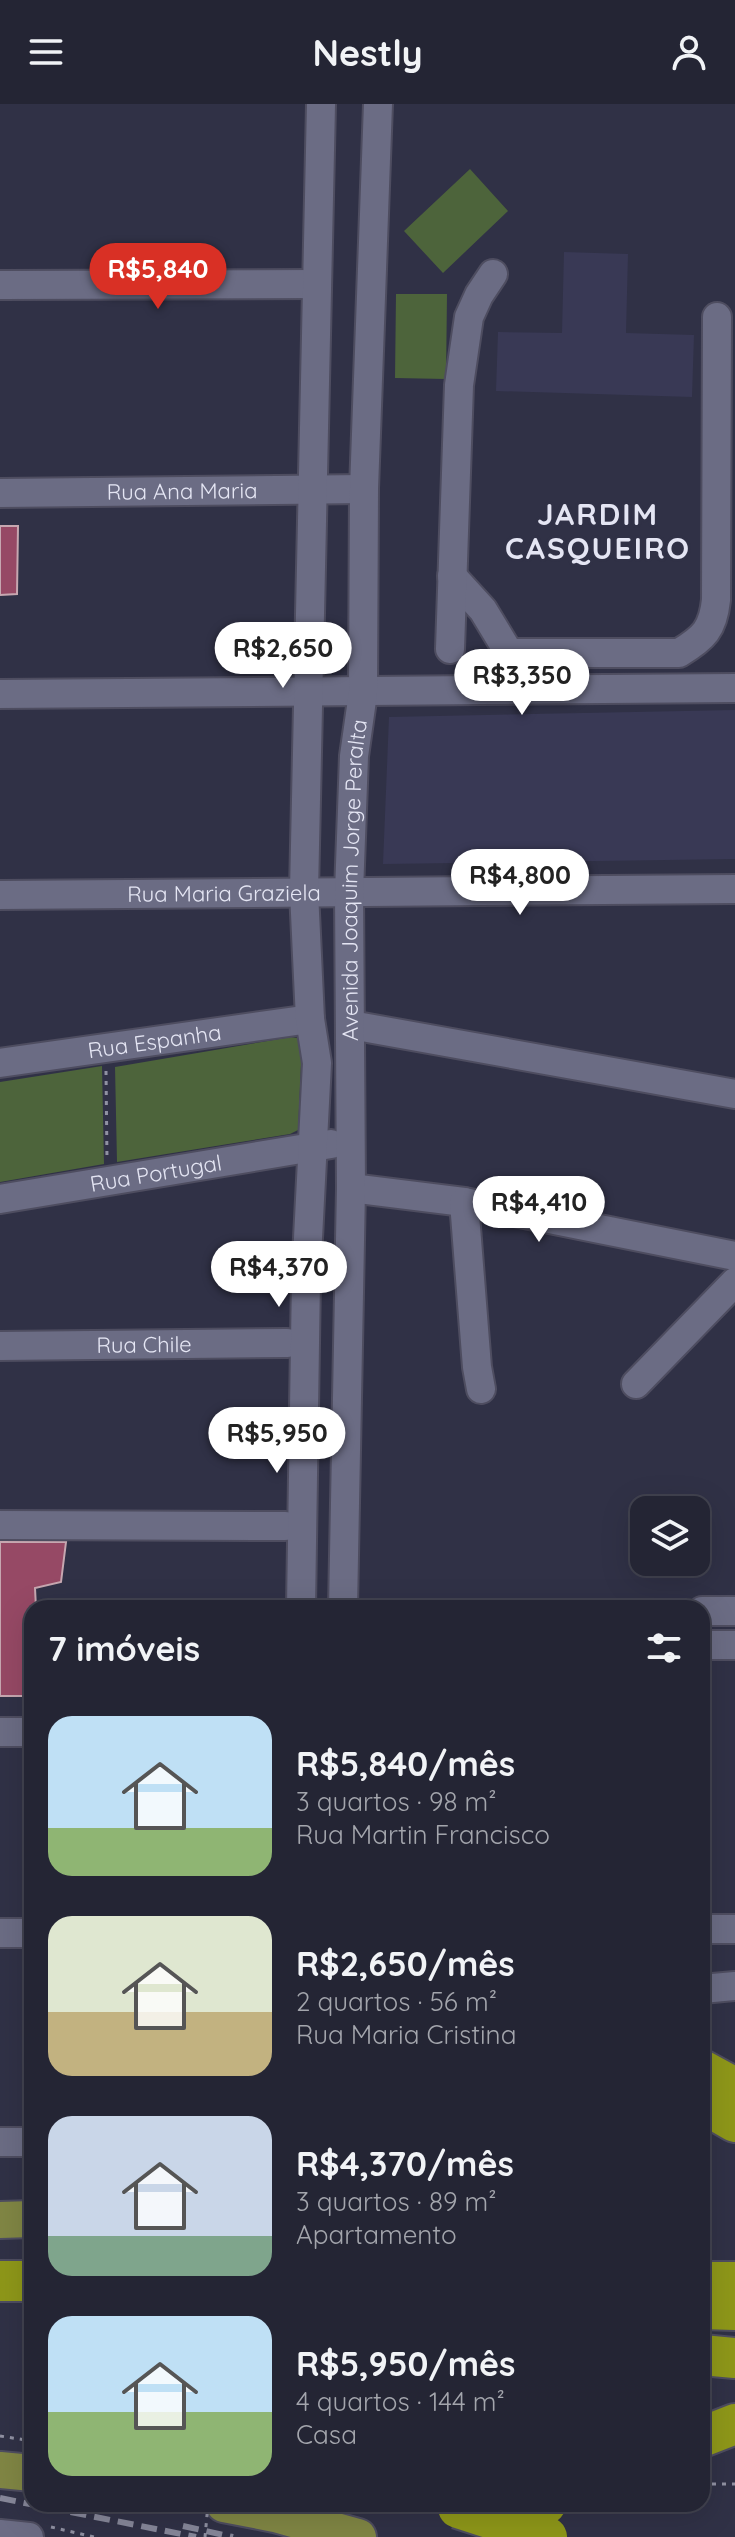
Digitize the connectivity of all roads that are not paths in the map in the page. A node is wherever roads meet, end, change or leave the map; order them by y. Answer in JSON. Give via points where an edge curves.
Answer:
{"nodes":[{"id":1,"x":321,"y":104,"type":"edge"},
{"id":2,"x":378,"y":104,"type":"edge"},
{"id":3,"x":493,"y":274,"type":"dead end"},
{"id":4,"x":317,"y":284,"type":"junction"},
{"id":5,"x":0,"y":285,"type":"edge"},
{"id":6,"x":717,"y":317,"type":"dead end"},
{"id":7,"x":364,"y":489,"type":"junction"},
{"id":8,"x":312,"y":491,"type":"junction"},
{"id":9,"x":0,"y":493,"type":"edge"},
{"id":10,"x":452,"y":576,"type":"junction"},
{"id":11,"x":450,"y":649,"type":"dead end"},
{"id":12,"x":735,"y":688,"type":"edge"},
{"id":13,"x":309,"y":693,"type":"junction"},
{"id":14,"x":363,"y":693,"type":"junction"},
{"id":15,"x":0,"y":694,"type":"edge"},
{"id":16,"x":735,"y":889,"type":"edge"},
{"id":17,"x":304,"y":892,"type":"junction"},
{"id":18,"x":349,"y":892,"type":"junction"},
{"id":19,"x":0,"y":895,"type":"edge"},
{"id":20,"x":310,"y":1019,"type":"junction"},
{"id":21,"x":351,"y":1025,"type":"junction"},
{"id":22,"x":0,"y":1063,"type":"edge"},
{"id":23,"x":735,"y":1094,"type":"edge"},
{"id":24,"x":351,"y":1143,"type":"junction"},
{"id":25,"x":313,"y":1146,"type":"junction"},
{"id":26,"x":351,"y":1188,"type":"junction"},
{"id":27,"x":0,"y":1199,"type":"edge"},
{"id":28,"x":464,"y":1202,"type":"junction"},
{"id":29,"x":735,"y":1256,"type":"edge"},
{"id":30,"x":735,"y":1282,"type":"edge"},
{"id":31,"x":296,"y":1343,"type":"junction"},
{"id":32,"x":0,"y":1346,"type":"edge"},
{"id":33,"x":636,"y":1384,"type":"dead end"},
{"id":34,"x":481,"y":1389,"type":"dead end"},
{"id":35,"x":0,"y":1525,"type":"edge"},
{"id":36,"x":285,"y":1526,"type":"junction"},
{"id":37,"x":282,"y":1600,"type":"edge"},
{"id":38,"x":301,"y":1600,"type":"edge"},
{"id":39,"x":343,"y":1600,"type":"edge"},
{"id":40,"x":710,"y":1611,"type":"edge"},
{"id":41,"x":735,"y":1611,"type":"edge"},
{"id":42,"x":710,"y":1645,"type":"edge"},
{"id":43,"x":735,"y":1645,"type":"edge"},
{"id":44,"x":0,"y":1732,"type":"edge"},
{"id":45,"x":24,"y":1732,"type":"edge"},
{"id":46,"x":710,"y":1929,"type":"edge"},
{"id":47,"x":735,"y":1929,"type":"edge"},
{"id":48,"x":0,"y":1933,"type":"edge"},
{"id":49,"x":24,"y":1933,"type":"edge"},
{"id":50,"x":735,"y":1986,"type":"edge"},
{"id":51,"x":710,"y":1988,"type":"edge"},
{"id":52,"x":710,"y":2074,"type":"edge"},
{"id":53,"x":735,"y":2088,"type":"edge"},
{"id":54,"x":710,"y":2108,"type":"edge"},
{"id":55,"x":735,"y":2122,"type":"edge"},
{"id":56,"x":0,"y":2142,"type":"edge"},
{"id":57,"x":24,"y":2142,"type":"edge"},
{"id":58,"x":24,"y":2219,"type":"edge"},
{"id":59,"x":0,"y":2220,"type":"edge"},
{"id":60,"x":0,"y":2281,"type":"edge"},
{"id":61,"x":24,"y":2281,"type":"edge"},
{"id":62,"x":710,"y":2282,"type":"edge"},
{"id":63,"x":735,"y":2282,"type":"edge"},
{"id":64,"x":0,"y":2305,"type":"edge"},
{"id":65,"x":24,"y":2305,"type":"edge"},
{"id":66,"x":710,"y":2309,"type":"edge"},
{"id":67,"x":735,"y":2310,"type":"edge"},
{"id":68,"x":710,"y":2356,"type":"edge"},
{"id":69,"x":735,"y":2358,"type":"edge"},
{"id":70,"x":735,"y":2424,"type":"edge"},
{"id":71,"x":710,"y":2434,"type":"edge"},
{"id":72,"x":0,"y":2470,"type":"edge"},
{"id":73,"x":24,"y":2472,"type":"edge"},
{"id":74,"x":265,"y":2512,"type":"edge"},
{"id":75,"x":472,"y":2512,"type":"edge"},
{"id":76,"x":502,"y":2512,"type":"edge"},
{"id":77,"x":0,"y":2534,"type":"edge"},
{"id":78,"x":29,"y":2537,"type":"edge"},
{"id":79,"x":358,"y":2537,"type":"edge"},
{"id":80,"x":516,"y":2537,"type":"edge"},
{"id":81,"x":547,"y":2537,"type":"edge"}],
"edges":[{"from":1,"to":4,"type":"street","name":"Avenida Joaquim Jorge Peralta"},
{"from":2,"to":7,"type":"street","name":"Avenida Joaquim Jorge Peralta"},
{"from":3,"to":10,"type":"street","via":[[469,317],[459,385]]},
{"from":4,"to":5,"type":"street"},
{"from":4,"to":8,"type":"street","name":"Avenida Joaquim Jorge Peralta"},
{"from":6,"to":10,"type":"street","via":[[716,600],[714,617],[701,640],[679,653],[509,653],[483,610]]},
{"from":7,"to":8,"type":"street","name":"Rua Ana Maria"},
{"from":7,"to":14,"type":"street","name":"Avenida Joaquim Jorge Peralta"},
{"from":8,"to":9,"type":"street","name":"Rua Ana Maria"},
{"from":8,"to":13,"type":"street","name":"Avenida Joaquim Jorge Peralta"},
{"from":10,"to":11,"type":"street"},
{"from":12,"to":14,"type":"street"},
{"from":13,"to":14,"type":"street"},
{"from":13,"to":15,"type":"street"},
{"from":13,"to":17,"type":"street","name":"Avenida Joaquim Jorge Peralta"},
{"from":14,"to":18,"type":"street","name":"Avenida Joaquim Jorge Peralta","via":[[354,756]]},
{"from":16,"to":18,"type":"street","name":"Rua Maria Graziela"},
{"from":17,"to":18,"type":"street","name":"Rua Maria Graziela"},
{"from":17,"to":19,"type":"street","name":"Rua Maria Graziela"},
{"from":17,"to":20,"type":"street","name":"Avenida Joaquim Jorge Peralta"},
{"from":18,"to":21,"type":"street","name":"Avenida Joaquim Jorge Peralta"},
{"from":20,"to":22,"type":"street","name":"Rua Espanha"},
{"from":20,"to":25,"type":"street","name":"Avenida Joaquim Jorge Peralta","via":[[317,1063]]},
{"from":21,"to":23,"type":"street"},
{"from":21,"to":24,"type":"street","name":"Avenida Joaquim Jorge Peralta"},
{"from":24,"to":25,"type":"street","name":"Rua Portugal"},
{"from":24,"to":26,"type":"street","name":"Avenida Joaquim Jorge Peralta"},
{"from":25,"to":27,"type":"street","name":"Rua Portugal"},
{"from":25,"to":31,"type":"street","name":"Avenida Joaquim Jorge Peralta","via":[[306,1277]]},
{"from":26,"to":28,"type":"street"},
{"from":26,"to":39,"type":"street","name":"Avenida Joaquim Jorge Peralta"},
{"from":28,"to":29,"type":"street"},
{"from":28,"to":34,"type":"street"},
{"from":30,"to":33,"type":"street"},
{"from":31,"to":32,"type":"street","name":"Rua Chile"},
{"from":31,"to":36,"type":"street","name":"Avenida Joaquim Jorge Peralta"},
{"from":31,"to":38,"type":"street","name":"Avenida Joaquim Jorge Peralta"},
{"from":35,"to":36,"type":"street"},
{"from":36,"to":37,"type":"street","name":"Avenida Joaquim Jorge Peralta"},
{"from":40,"to":41,"type":"street"},
{"from":42,"to":43,"type":"street"},
{"from":44,"to":45,"type":"street"},
{"from":46,"to":47,"type":"street"},
{"from":48,"to":49,"type":"street"},
{"from":50,"to":51,"type":"street"},
{"from":52,"to":53,"type":"highway"},
{"from":54,"to":55,"type":"highway"},
{"from":56,"to":57,"type":"street"},
{"from":58,"to":59,"type":"main road"},
{"from":60,"to":61,"type":"highway"},
{"from":62,"to":63,"type":"highway"},
{"from":64,"to":65,"type":"highway"},
{"from":66,"to":67,"type":"highway"},
{"from":68,"to":69,"type":"highway"},
{"from":70,"to":71,"type":"highway"},
{"from":72,"to":73,"type":"main road"},
{"from":74,"to":79,"type":"main road"},
{"from":75,"to":81,"type":"highway","bridge":true},
{"from":76,"to":80,"type":"highway"},
{"from":77,"to":78,"type":"street"}]}
